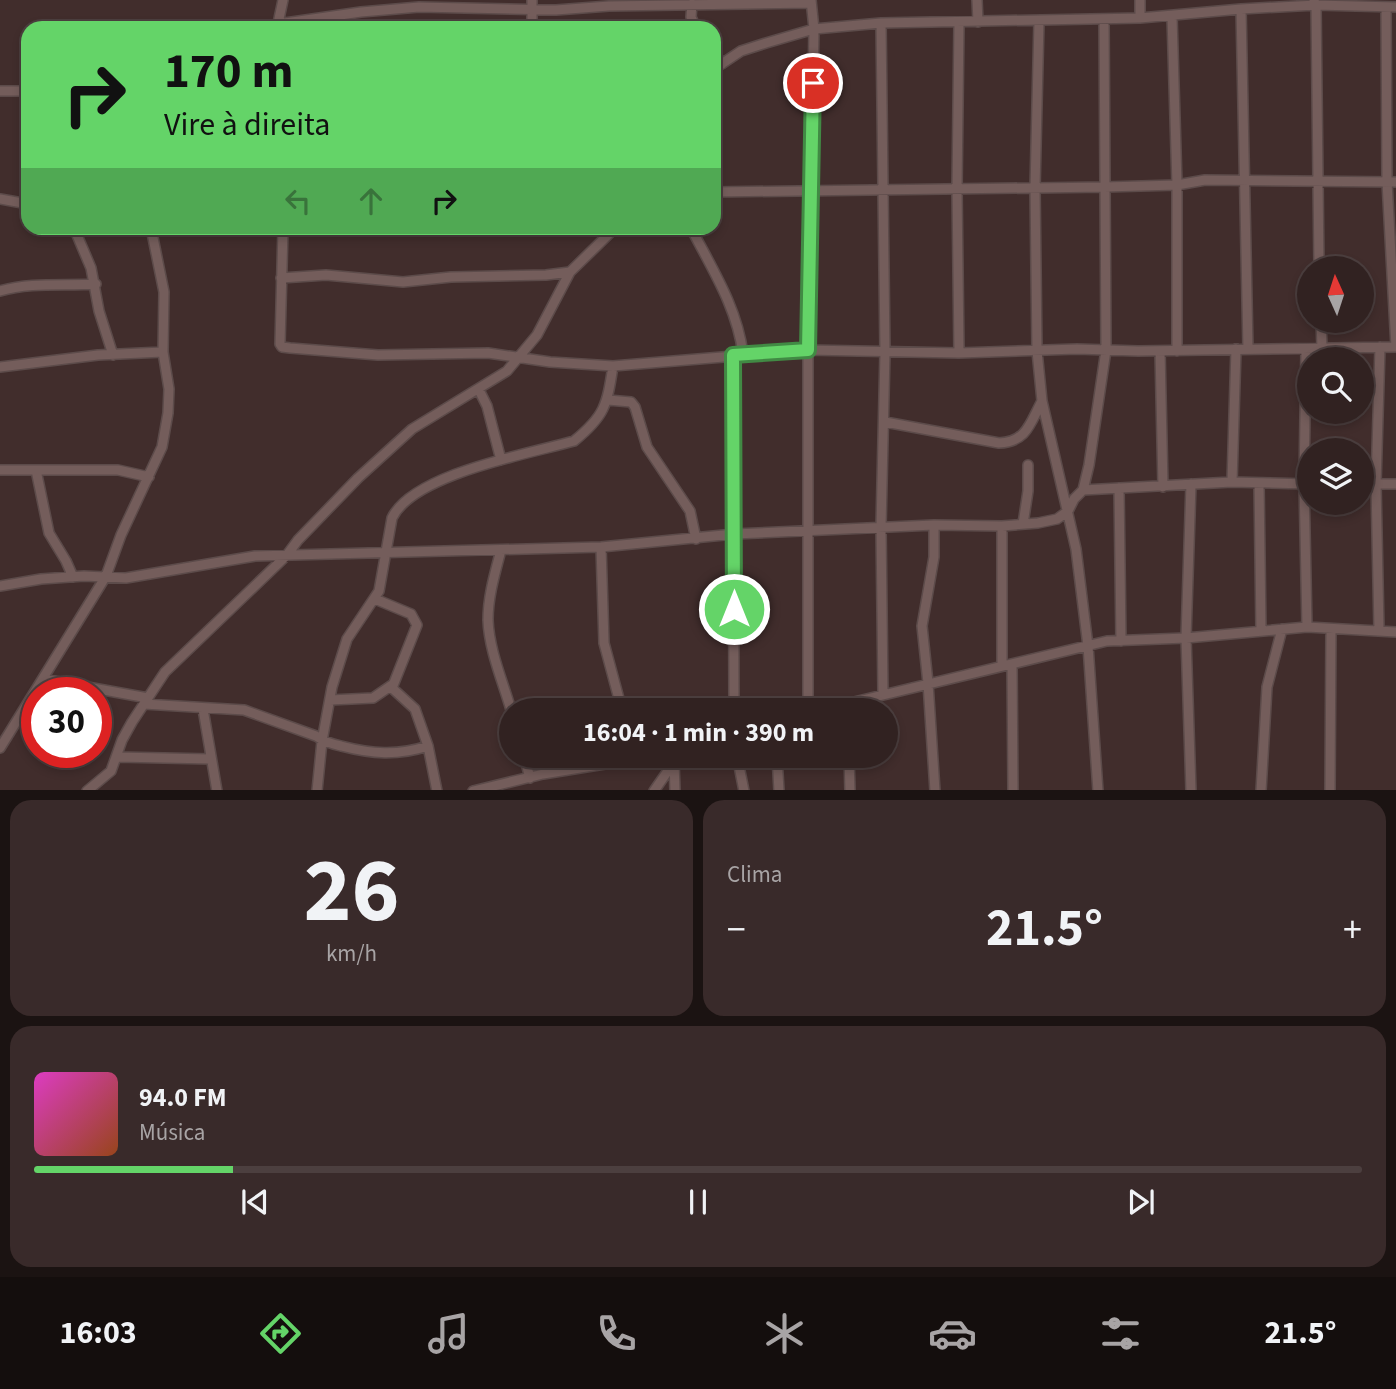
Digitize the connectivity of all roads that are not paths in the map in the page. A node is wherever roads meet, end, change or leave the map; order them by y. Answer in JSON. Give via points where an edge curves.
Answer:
{"nodes":[{"id":1,"x":283,"y":0,"type":"edge"},
{"id":2,"x":532,"y":0,"type":"edge"},
{"id":3,"x":977,"y":0,"type":"edge"},
{"id":4,"x":1140,"y":0,"type":"edge"},
{"id":5,"x":811,"y":1,"type":"edge"},
{"id":6,"x":609,"y":3,"type":"edge"},
{"id":7,"x":1314,"y":3,"type":"edge"},
{"id":8,"x":692,"y":4,"type":"junction"},
{"id":9,"x":1391,"y":7,"type":"edge"},
{"id":10,"x":1241,"y":9,"type":"junction"},
{"id":11,"x":532,"y":10,"type":"junction"},
{"id":12,"x":1172,"y":17,"type":"junction"},
{"id":13,"x":1140,"y":18,"type":"junction"},
{"id":14,"x":1104,"y":19,"type":"junction"},
{"id":15,"x":278,"y":21,"type":"edge"},
{"id":16,"x":314,"y":21,"type":"edge"},
{"id":17,"x":532,"y":21,"type":"edge"},
{"id":18,"x":693,"y":21,"type":"edge"},
{"id":19,"x":1039,"y":21,"type":"junction"},
{"id":20,"x":959,"y":22,"type":"junction"},
{"id":21,"x":978,"y":22,"type":"junction"},
{"id":22,"x":881,"y":23,"type":"junction"},
{"id":23,"x":814,"y":30,"type":"junction"},
{"id":24,"x":721,"y":64,"type":"edge"},
{"id":25,"x":0,"y":91,"type":"edge"},
{"id":26,"x":21,"y":91,"type":"edge"},
{"id":27,"x":1245,"y":180,"type":"junction"},
{"id":28,"x":1317,"y":182,"type":"junction"},
{"id":29,"x":1391,"y":182,"type":"edge"},
{"id":30,"x":1177,"y":185,"type":"junction"},
{"id":31,"x":1105,"y":187,"type":"junction"},
{"id":32,"x":1035,"y":188,"type":"junction"},
{"id":33,"x":957,"y":189,"type":"junction"},
{"id":34,"x":812,"y":190,"type":"junction"},
{"id":35,"x":884,"y":190,"type":"junction"},
{"id":36,"x":721,"y":192,"type":"edge"},
{"id":37,"x":0,"y":199,"type":"edge"},
{"id":38,"x":21,"y":203,"type":"edge"},
{"id":39,"x":77,"y":235,"type":"edge"},
{"id":40,"x":152,"y":235,"type":"edge"},
{"id":41,"x":283,"y":235,"type":"edge"},
{"id":42,"x":608,"y":235,"type":"edge"},
{"id":43,"x":695,"y":235,"type":"edge"},
{"id":44,"x":1320,"y":256,"type":"edge"},
{"id":45,"x":570,"y":272,"type":"junction"},
{"id":46,"x":281,"y":278,"type":"junction"},
{"id":47,"x":96,"y":284,"type":"junction"},
{"id":48,"x":0,"y":291,"type":"edge"},
{"id":49,"x":1374,"y":347,"type":"edge"},
{"id":50,"x":1380,"y":347,"type":"junction"},
{"id":51,"x":1396,"y":347,"type":"edge"},
{"id":52,"x":1236,"y":349,"type":"junction"},
{"id":53,"x":1248,"y":349,"type":"junction"},
{"id":54,"x":1297,"y":349,"type":"edge"},
{"id":55,"x":808,"y":350,"type":"junction"},
{"id":56,"x":1106,"y":350,"type":"junction"},
{"id":57,"x":1037,"y":351,"type":"junction"},
{"id":58,"x":1160,"y":351,"type":"junction"},
{"id":59,"x":1177,"y":351,"type":"junction"},
{"id":60,"x":163,"y":352,"type":"junction"},
{"id":61,"x":885,"y":352,"type":"junction"},
{"id":62,"x":959,"y":353,"type":"junction"},
{"id":63,"x":738,"y":354,"type":"junction"},
{"id":64,"x":113,"y":355,"type":"junction"},
{"id":65,"x":519,"y":357,"type":"junction"},
{"id":66,"x":613,"y":366,"type":"junction"},
{"id":67,"x":0,"y":367,"type":"edge"},
{"id":68,"x":480,"y":390,"type":"junction"},
{"id":69,"x":608,"y":400,"type":"junction"},
{"id":70,"x":1042,"y":401,"type":"junction"},
{"id":71,"x":885,"y":422,"type":"junction"},
{"id":72,"x":501,"y":460,"type":"junction"},
{"id":73,"x":1028,"y":465,"type":"dead end"},
{"id":74,"x":0,"y":470,"type":"edge"},
{"id":75,"x":36,"y":470,"type":"junction"},
{"id":76,"x":149,"y":477,"type":"junction"},
{"id":77,"x":1232,"y":482,"type":"junction"},
{"id":78,"x":1259,"y":483,"type":"junction"},
{"id":79,"x":1191,"y":484,"type":"junction"},
{"id":80,"x":1297,"y":484,"type":"edge"},
{"id":81,"x":1376,"y":484,"type":"junction"},
{"id":82,"x":1396,"y":484,"type":"edge"},
{"id":83,"x":1163,"y":487,"type":"junction"},
{"id":84,"x":1119,"y":488,"type":"junction"},
{"id":85,"x":1083,"y":490,"type":"junction"},
{"id":86,"x":1068,"y":511,"type":"junction"},
{"id":87,"x":1307,"y":515,"type":"edge"},
{"id":88,"x":1023,"y":524,"type":"junction"},
{"id":89,"x":934,"y":525,"type":"junction"},
{"id":90,"x":1002,"y":526,"type":"junction"},
{"id":91,"x":881,"y":527,"type":"junction"},
{"id":92,"x":808,"y":532,"type":"junction"},
{"id":93,"x":734,"y":534,"type":"junction"},
{"id":94,"x":696,"y":539,"type":"junction"},
{"id":95,"x":601,"y":547,"type":"junction"},
{"id":96,"x":501,"y":550,"type":"junction"},
{"id":97,"x":386,"y":553,"type":"junction"},
{"id":98,"x":287,"y":555,"type":"junction"},
{"id":99,"x":107,"y":576,"type":"junction"},
{"id":100,"x":73,"y":577,"type":"junction"},
{"id":101,"x":0,"y":586,"type":"edge"},
{"id":102,"x":375,"y":599,"type":"junction"},
{"id":103,"x":1307,"y":627,"type":"junction"},
{"id":104,"x":1282,"y":629,"type":"junction"},
{"id":105,"x":1331,"y":629,"type":"junction"},
{"id":106,"x":1379,"y":630,"type":"junction"},
{"id":107,"x":1262,"y":631,"type":"junction"},
{"id":108,"x":1396,"y":632,"type":"edge"},
{"id":109,"x":1186,"y":638,"type":"junction"},
{"id":110,"x":1121,"y":641,"type":"junction"},
{"id":111,"x":1088,"y":646,"type":"junction"},
{"id":112,"x":1007,"y":665,"type":"junction"},
{"id":113,"x":44,"y":677,"type":"edge"},
{"id":114,"x":928,"y":683,"type":"junction"},
{"id":115,"x":392,"y":685,"type":"junction"},
{"id":116,"x":112,"y":694,"type":"edge"},
{"id":117,"x":883,"y":695,"type":"junction"},
{"id":118,"x":508,"y":698,"type":"edge"},
{"id":119,"x":619,"y":698,"type":"edge"},
{"id":120,"x":734,"y":698,"type":"edge"},
{"id":121,"x":808,"y":698,"type":"edge"},
{"id":122,"x":875,"y":698,"type":"edge"},
{"id":123,"x":330,"y":700,"type":"junction"},
{"id":124,"x":146,"y":701,"type":"junction"},
{"id":125,"x":203,"y":709,"type":"junction"},
{"id":126,"x":21,"y":714,"type":"edge"},
{"id":127,"x":322,"y":741,"type":"junction"},
{"id":128,"x":428,"y":746,"type":"junction"},
{"id":129,"x":0,"y":748,"type":"edge"},
{"id":130,"x":117,"y":757,"type":"junction"},
{"id":131,"x":211,"y":759,"type":"junction"},
{"id":132,"x":527,"y":768,"type":"edge"},
{"id":133,"x":580,"y":768,"type":"edge"},
{"id":134,"x":668,"y":768,"type":"edge"},
{"id":135,"x":674,"y":768,"type":"edge"},
{"id":136,"x":739,"y":768,"type":"edge"},
{"id":137,"x":778,"y":768,"type":"edge"},
{"id":138,"x":849,"y":768,"type":"edge"},
{"id":139,"x":530,"y":778,"type":"junction"},
{"id":140,"x":87,"y":790,"type":"edge"},
{"id":141,"x":218,"y":790,"type":"edge"},
{"id":142,"x":317,"y":790,"type":"edge"},
{"id":143,"x":437,"y":790,"type":"edge"},
{"id":144,"x":473,"y":790,"type":"edge"},
{"id":145,"x":654,"y":790,"type":"edge"},
{"id":146,"x":675,"y":790,"type":"edge"},
{"id":147,"x":744,"y":790,"type":"edge"},
{"id":148,"x":779,"y":790,"type":"edge"},
{"id":149,"x":850,"y":790,"type":"edge"},
{"id":150,"x":934,"y":790,"type":"edge"},
{"id":151,"x":1013,"y":790,"type":"edge"},
{"id":152,"x":1098,"y":790,"type":"edge"},
{"id":153,"x":1191,"y":790,"type":"edge"},
{"id":154,"x":1261,"y":790,"type":"edge"},
{"id":155,"x":1330,"y":790,"type":"edge"}],
"edges":[{"from":1,"to":15,"type":"street"},
{"from":2,"to":11,"type":"street"},
{"from":3,"to":21,"type":"street"},
{"from":4,"to":13,"type":"street"},
{"from":5,"to":8,"type":"street"},
{"from":5,"to":23,"type":"street"},
{"from":6,"to":8,"type":"street"},
{"from":6,"to":11,"type":"street"},
{"from":7,"to":9,"type":"street"},
{"from":7,"to":10,"type":"street"},
{"from":7,"to":28,"type":"street"},
{"from":8,"to":18,"type":"street"},
{"from":9,"to":29,"type":"street"},
{"from":10,"to":12,"type":"street"},
{"from":10,"to":27,"type":"street"},
{"from":11,"to":16,"type":"street","via":[[419,7]]},
{"from":11,"to":17,"type":"street"},
{"from":12,"to":13,"type":"street"},
{"from":12,"to":30,"type":"street"},
{"from":13,"to":14,"type":"street"},
{"from":14,"to":19,"type":"street"},
{"from":14,"to":31,"type":"street"},
{"from":19,"to":21,"type":"street"},
{"from":19,"to":32,"type":"street"},
{"from":20,"to":21,"type":"street"},
{"from":20,"to":22,"type":"street"},
{"from":20,"to":33,"type":"street"},
{"from":22,"to":23,"type":"street"},
{"from":22,"to":35,"type":"street"},
{"from":23,"to":24,"type":"street","via":[[741,51]]},
{"from":23,"to":34,"type":"street"},
{"from":25,"to":26,"type":"street"},
{"from":27,"to":28,"type":"street"},
{"from":27,"to":30,"type":"street"},
{"from":27,"to":53,"type":"street"},
{"from":28,"to":29,"type":"street"},
{"from":28,"to":44,"type":"street"},
{"from":29,"to":51,"type":"street"},
{"from":30,"to":31,"type":"street"},
{"from":30,"to":59,"type":"street"},
{"from":31,"to":32,"type":"street"},
{"from":31,"to":56,"type":"street"},
{"from":32,"to":33,"type":"street"},
{"from":32,"to":57,"type":"street"},
{"from":33,"to":35,"type":"street"},
{"from":33,"to":62,"type":"street"},
{"from":34,"to":35,"type":"street"},
{"from":34,"to":36,"type":"street"},
{"from":34,"to":55,"type":"street"},
{"from":35,"to":61,"type":"street"},
{"from":37,"to":38,"type":"street"},
{"from":39,"to":47,"type":"street"},
{"from":40,"to":60,"type":"street","via":[[164,292]]},
{"from":41,"to":46,"type":"street"},
{"from":42,"to":45,"type":"street"},
{"from":43,"to":63,"type":"street","via":[[732,309],[741,337]]},
{"from":45,"to":46,"type":"street","via":[[403,282],[326,275]]},
{"from":45,"to":65,"type":"street","via":[[537,335]]},
{"from":46,"to":65,"type":"street","via":[[282,347],[378,355],[488,353]]},
{"from":47,"to":48,"type":"street","via":[[15,286]]},
{"from":47,"to":64,"type":"street"},
{"from":49,"to":50,"type":"street"},
{"from":50,"to":51,"type":"street"},
{"from":50,"to":81,"type":"street"},
{"from":52,"to":53,"type":"street"},
{"from":52,"to":59,"type":"street"},
{"from":52,"to":77,"type":"street"},
{"from":53,"to":54,"type":"street"},
{"from":55,"to":61,"type":"street"},
{"from":55,"to":63,"type":"street"},
{"from":55,"to":92,"type":"street"},
{"from":56,"to":57,"type":"street"},
{"from":56,"to":58,"type":"street"},
{"from":56,"to":85,"type":"street"},
{"from":57,"to":62,"type":"street"},
{"from":57,"to":70,"type":"street"},
{"from":58,"to":59,"type":"street"},
{"from":58,"to":83,"type":"street"},
{"from":60,"to":64,"type":"street"},
{"from":60,"to":76,"type":"street","via":[[168,414],[162,447]]},
{"from":61,"to":62,"type":"street"},
{"from":61,"to":71,"type":"street"},
{"from":63,"to":66,"type":"street"},
{"from":63,"to":93,"type":"street"},
{"from":64,"to":67,"type":"street"},
{"from":65,"to":66,"type":"street"},
{"from":65,"to":68,"type":"street"},
{"from":66,"to":69,"type":"street"},
{"from":68,"to":72,"type":"street"},
{"from":68,"to":98,"type":"street","via":[[412,429],[358,478]]},
{"from":69,"to":72,"type":"street","via":[[574,441]]},
{"from":69,"to":94,"type":"street","via":[[631,402],[635,407],[647,447],[691,511]]},
{"from":70,"to":71,"type":"street","via":[[1025,434],[1015,443]]},
{"from":70,"to":86,"type":"street"},
{"from":71,"to":91,"type":"street"},
{"from":72,"to":97,"type":"street","via":[[445,477],[396,509]]},
{"from":73,"to":88,"type":"street"},
{"from":74,"to":75,"type":"street"},
{"from":75,"to":76,"type":"street","via":[[118,470]]},
{"from":75,"to":100,"type":"street","via":[[48,533]]},
{"from":76,"to":99,"type":"street"},
{"from":77,"to":78,"type":"street"},
{"from":77,"to":79,"type":"street"},
{"from":78,"to":80,"type":"street"},
{"from":78,"to":107,"type":"street"},
{"from":79,"to":83,"type":"street"},
{"from":79,"to":109,"type":"street"},
{"from":81,"to":82,"type":"street"},
{"from":81,"to":106,"type":"street"},
{"from":83,"to":84,"type":"street"},
{"from":84,"to":85,"type":"street"},
{"from":84,"to":110,"type":"street"},
{"from":85,"to":86,"type":"street"},
{"from":86,"to":88,"type":"street","via":[[1057,519]]},
{"from":86,"to":111,"type":"street"},
{"from":87,"to":103,"type":"street"},
{"from":88,"to":90,"type":"street"},
{"from":89,"to":90,"type":"street"},
{"from":89,"to":91,"type":"street"},
{"from":89,"to":114,"type":"street","via":[[922,626]]},
{"from":90,"to":112,"type":"street"},
{"from":91,"to":92,"type":"street"},
{"from":91,"to":117,"type":"street"},
{"from":92,"to":93,"type":"street"},
{"from":92,"to":121,"type":"street"},
{"from":93,"to":94,"type":"street"},
{"from":93,"to":120,"type":"street"},
{"from":94,"to":95,"type":"street"},
{"from":95,"to":96,"type":"street"},
{"from":95,"to":119,"type":"street","via":[[604,643]]},
{"from":96,"to":97,"type":"street"},
{"from":96,"to":118,"type":"street","via":[[488,621]]},
{"from":97,"to":98,"type":"street"},
{"from":97,"to":102,"type":"street"},
{"from":98,"to":99,"type":"street","via":[[255,556],[126,578]]},
{"from":98,"to":124,"type":"street","via":[[165,671]]},
{"from":99,"to":100,"type":"street"},
{"from":99,"to":113,"type":"street"},
{"from":100,"to":101,"type":"street"},
{"from":102,"to":115,"type":"street","via":[[411,614],[417,625]]},
{"from":102,"to":123,"type":"street","via":[[347,639]]},
{"from":103,"to":104,"type":"street"},
{"from":103,"to":105,"type":"street"},
{"from":104,"to":107,"type":"street"},
{"from":104,"to":154,"type":"street","via":[[1267,687]]},
{"from":105,"to":106,"type":"street"},
{"from":105,"to":155,"type":"street"},
{"from":106,"to":108,"type":"street"},
{"from":107,"to":109,"type":"street"},
{"from":109,"to":110,"type":"street"},
{"from":109,"to":153,"type":"street"},
{"from":110,"to":111,"type":"street"},
{"from":111,"to":112,"type":"street"},
{"from":111,"to":152,"type":"street"},
{"from":112,"to":114,"type":"street"},
{"from":112,"to":151,"type":"street"},
{"from":114,"to":117,"type":"street"},
{"from":114,"to":150,"type":"street"},
{"from":115,"to":123,"type":"street","via":[[373,698]]},
{"from":115,"to":128,"type":"street","via":[[415,709]]},
{"from":116,"to":124,"type":"street"},
{"from":117,"to":122,"type":"street"},
{"from":123,"to":127,"type":"street"},
{"from":124,"to":125,"type":"street"},
{"from":124,"to":130,"type":"street"},
{"from":125,"to":127,"type":"street","via":[[244,710]]},
{"from":125,"to":131,"type":"street"},
{"from":126,"to":129,"type":"street"},
{"from":127,"to":128,"type":"street","via":[[365,753],[388,754]]},
{"from":127,"to":142,"type":"street"},
{"from":128,"to":143,"type":"street"},
{"from":130,"to":131,"type":"street"},
{"from":130,"to":140,"type":"street","via":[[111,771]]},
{"from":131,"to":141,"type":"street"},
{"from":132,"to":139,"type":"street"},
{"from":133,"to":139,"type":"street"},
{"from":134,"to":145,"type":"street"},
{"from":135,"to":146,"type":"street"},
{"from":136,"to":147,"type":"street"},
{"from":137,"to":148,"type":"street"},
{"from":138,"to":149,"type":"street"},
{"from":139,"to":144,"type":"street"}]}
